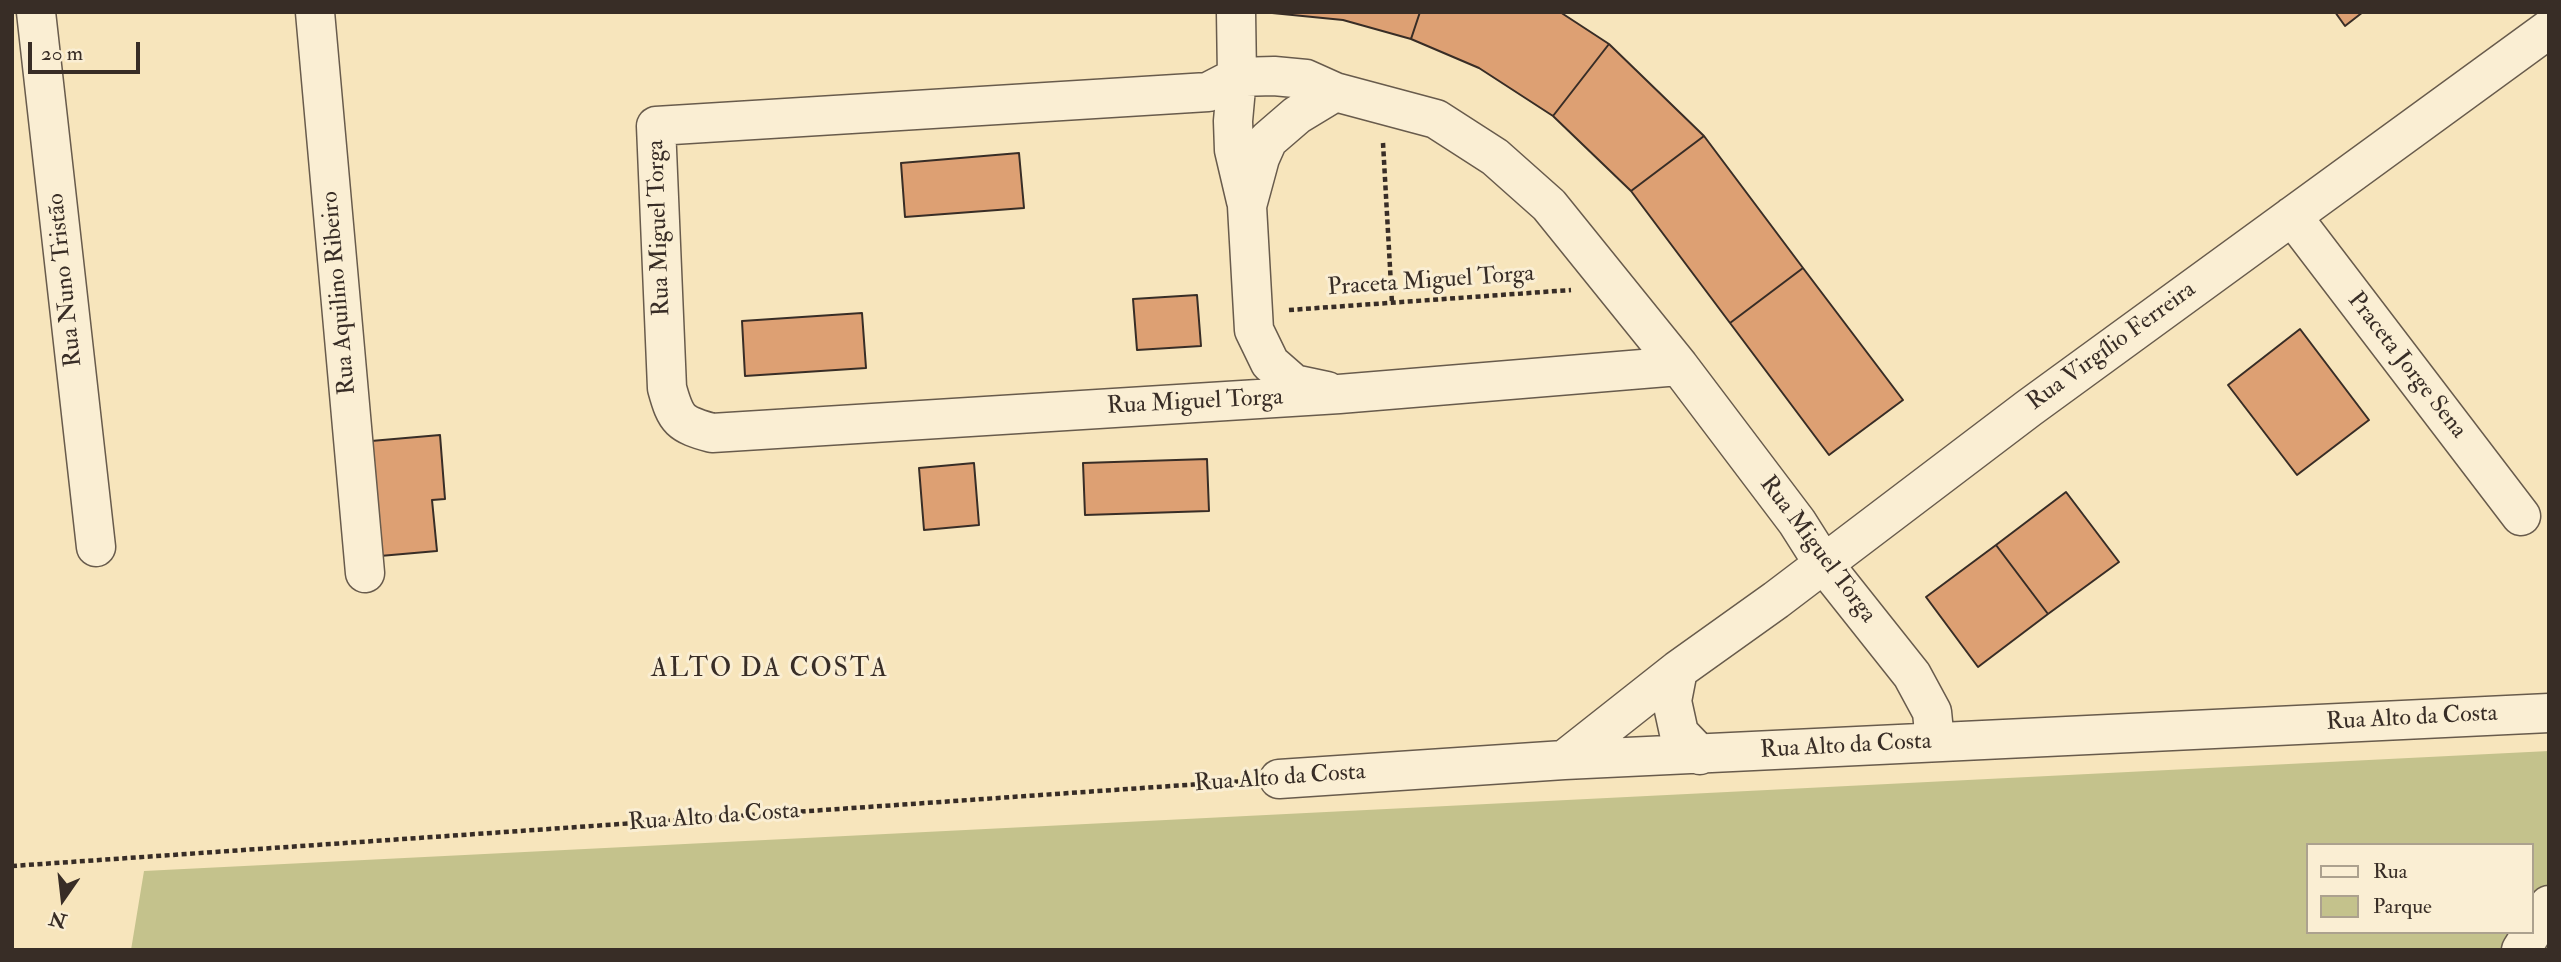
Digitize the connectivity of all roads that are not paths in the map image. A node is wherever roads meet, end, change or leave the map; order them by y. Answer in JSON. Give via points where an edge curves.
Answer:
{"nodes":[{"id":1,"x":36,"y":12,"type":"edge"},
{"id":2,"x":315,"y":12,"type":"edge"},
{"id":3,"x":1236,"y":12,"type":"edge"},
{"id":4,"x":2549,"y":29,"type":"edge"},
{"id":5,"x":1237,"y":77,"type":"junction"},
{"id":6,"x":1335,"y":92,"type":"junction"},
{"id":7,"x":1247,"y":206,"type":"junction"},
{"id":8,"x":2292,"y":216,"type":"junction"},
{"id":9,"x":1267,"y":320,"type":"junction"},
{"id":10,"x":1679,"y":366,"type":"junction"},
{"id":11,"x":1339,"y":394,"type":"junction"},
{"id":12,"x":1210,"y":402,"type":"junction"},
{"id":13,"x":2521,"y":516,"type":"dead end"},
{"id":14,"x":96,"y":547,"type":"dead end"},
{"id":15,"x":1824,"y":563,"type":"junction"},
{"id":16,"x":365,"y":573,"type":"dead end"},
{"id":17,"x":1678,"y":670,"type":"junction"},
{"id":18,"x":2549,"y":713,"type":"edge"},
{"id":19,"x":1935,"y":742,"type":"junction"},
{"id":20,"x":1700,"y":755,"type":"junction"},
{"id":21,"x":1564,"y":760,"type":"junction"},
{"id":22,"x":1279,"y":779,"type":"road end"},
{"id":23,"x":2549,"y":905,"type":"edge"},
{"id":24,"x":2533,"y":931,"type":"edge"},
{"id":25,"x":2531,"y":934,"type":"edge"},
{"id":26,"x":2521,"y":950,"type":"edge"}],
"edges":[{"from":1,"to":14,"type":"street","name":"Rua Nuno Tristão"},
{"from":2,"to":16,"type":"street","name":"Rua Aquilino Ribeiro"},
{"from":3,"to":5,"type":"street"},
{"from":4,"to":8,"type":"street","name":"Rua Virgílio Ferreira"},
{"from":5,"to":6,"type":"street","name":"Rua Miguel Torga","via":[[1306,79]]},
{"from":5,"to":7,"type":"street","via":[[1234,150]]},
{"from":5,"to":12,"type":"street","name":"Rua Miguel Torga","via":[[1209,92],[656,126],[667,388],[673,411],[687,426],[712,433]]},
{"from":6,"to":7,"type":"street","via":[[1297,115],[1268,141]]},
{"from":6,"to":10,"type":"street","name":"Rua Miguel Torga","via":[[1436,119],[1495,158],[1549,205]]},
{"from":7,"to":9,"type":"street"},
{"from":8,"to":13,"type":"street","name":"Praceta Jorge Sena"},
{"from":8,"to":15,"type":"street","name":"Rua Virgílio Ferreira"},
{"from":9,"to":11,"type":"street","via":[[1270,363],[1294,384]]},
{"from":9,"to":12,"type":"street","via":[[1235,385]]},
{"from":10,"to":11,"type":"street","name":"Rua Miguel Torga"},
{"from":10,"to":15,"type":"street","name":"Rua Miguel Torga"},
{"from":11,"to":12,"type":"street","name":"Rua Miguel Torga"},
{"from":15,"to":17,"type":"street","name":"Rua Virgílio Ferreira"},
{"from":15,"to":19,"type":"street","name":"Rua Miguel Torga","via":[[1912,675],[1931,712]]},
{"from":17,"to":20,"type":"street","via":[[1672,701],[1679,733]]},
{"from":17,"to":21,"type":"street","name":"Rua Virgílio Ferreira"},
{"from":18,"to":19,"type":"street","name":"Rua Alto da Costa"},
{"from":19,"to":20,"type":"street","name":"Rua Alto da Costa"},
{"from":20,"to":21,"type":"street","name":"Rua Alto da Costa"},
{"from":21,"to":22,"type":"street","name":"Rua Alto da Costa"},
{"from":23,"to":24,"type":"street"},
{"from":25,"to":26,"type":"street"}]}
